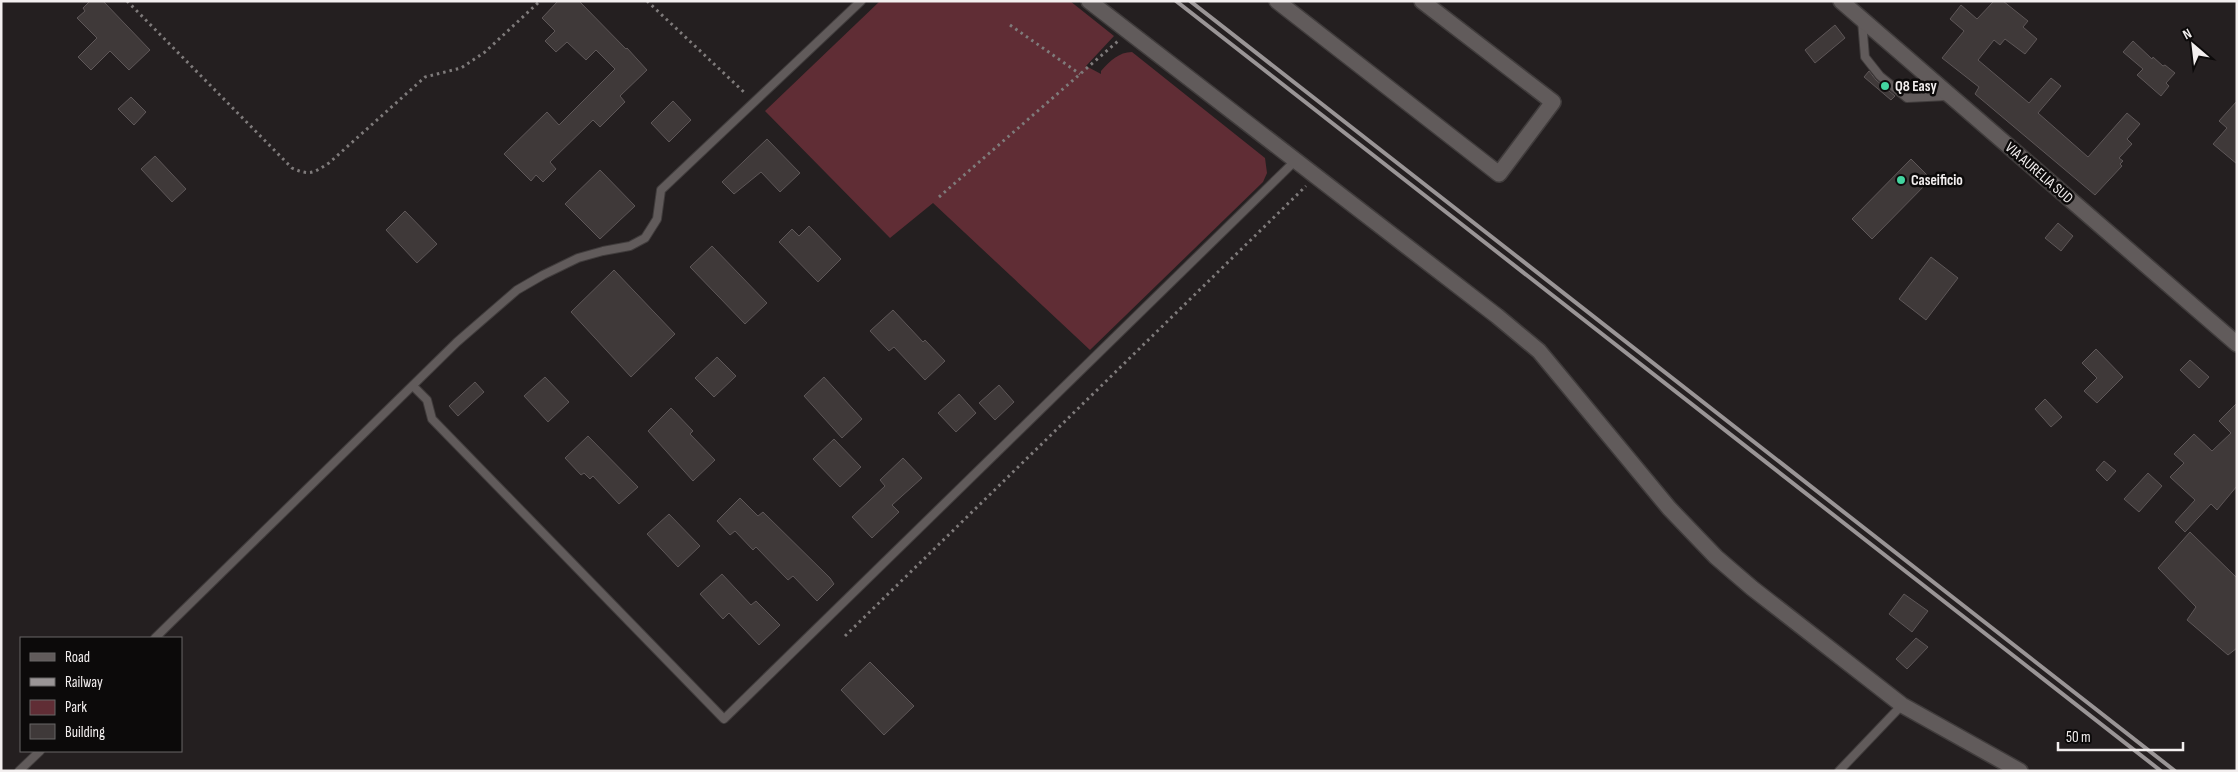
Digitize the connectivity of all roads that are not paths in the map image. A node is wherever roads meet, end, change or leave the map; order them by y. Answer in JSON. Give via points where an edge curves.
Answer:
{"nodes":[{"id":1,"x":860,"y":1,"type":"edge"},
{"id":2,"x":1089,"y":1,"type":"edge"},
{"id":3,"x":1277,"y":1,"type":"edge"},
{"id":4,"x":1422,"y":1,"type":"edge"},
{"id":5,"x":1841,"y":1,"type":"edge"},
{"id":6,"x":1861,"y":19,"type":"junction"},
{"id":7,"x":1949,"y":96,"type":"junction"},
{"id":8,"x":1295,"y":161,"type":"junction"},
{"id":9,"x":2237,"y":344,"type":"edge"},
{"id":10,"x":413,"y":386,"type":"junction"},
{"id":11,"x":156,"y":637,"type":"edge"},
{"id":12,"x":1902,"y":705,"type":"junction"},
{"id":13,"x":39,"y":752,"type":"edge"},
{"id":14,"x":19,"y":771,"type":"edge"},
{"id":15,"x":1839,"y":771,"type":"edge"},
{"id":16,"x":2020,"y":771,"type":"edge"}],
"edges":[{"from":1,"to":10,"type":"lane","via":[[662,190],[657,219],[645,238],[630,246],[578,258],[517,290]]},
{"from":2,"to":8,"type":"street"},
{"from":3,"to":4,"type":"street","via":[[1498,174],[1553,102]]},
{"from":5,"to":6,"type":"street","name":"VIA AURELIA SUD"},
{"from":6,"to":7,"type":"street","name":"VIA AURELIA SUD"},
{"from":6,"to":7,"type":"lane","via":[[1865,57],[1880,76],[1907,98]]},
{"from":7,"to":9,"type":"street","name":"VIA AURELIA SUD"},
{"from":8,"to":10,"type":"lane","via":[[724,719],[432,419],[427,400]]},
{"from":8,"to":12,"type":"street","via":[[1539,351],[1669,508],[1716,557]]},
{"from":10,"to":11,"type":"lane"},
{"from":12,"to":15,"type":"lane"},
{"from":12,"to":16,"type":"street"},
{"from":13,"to":14,"type":"lane"}]}
